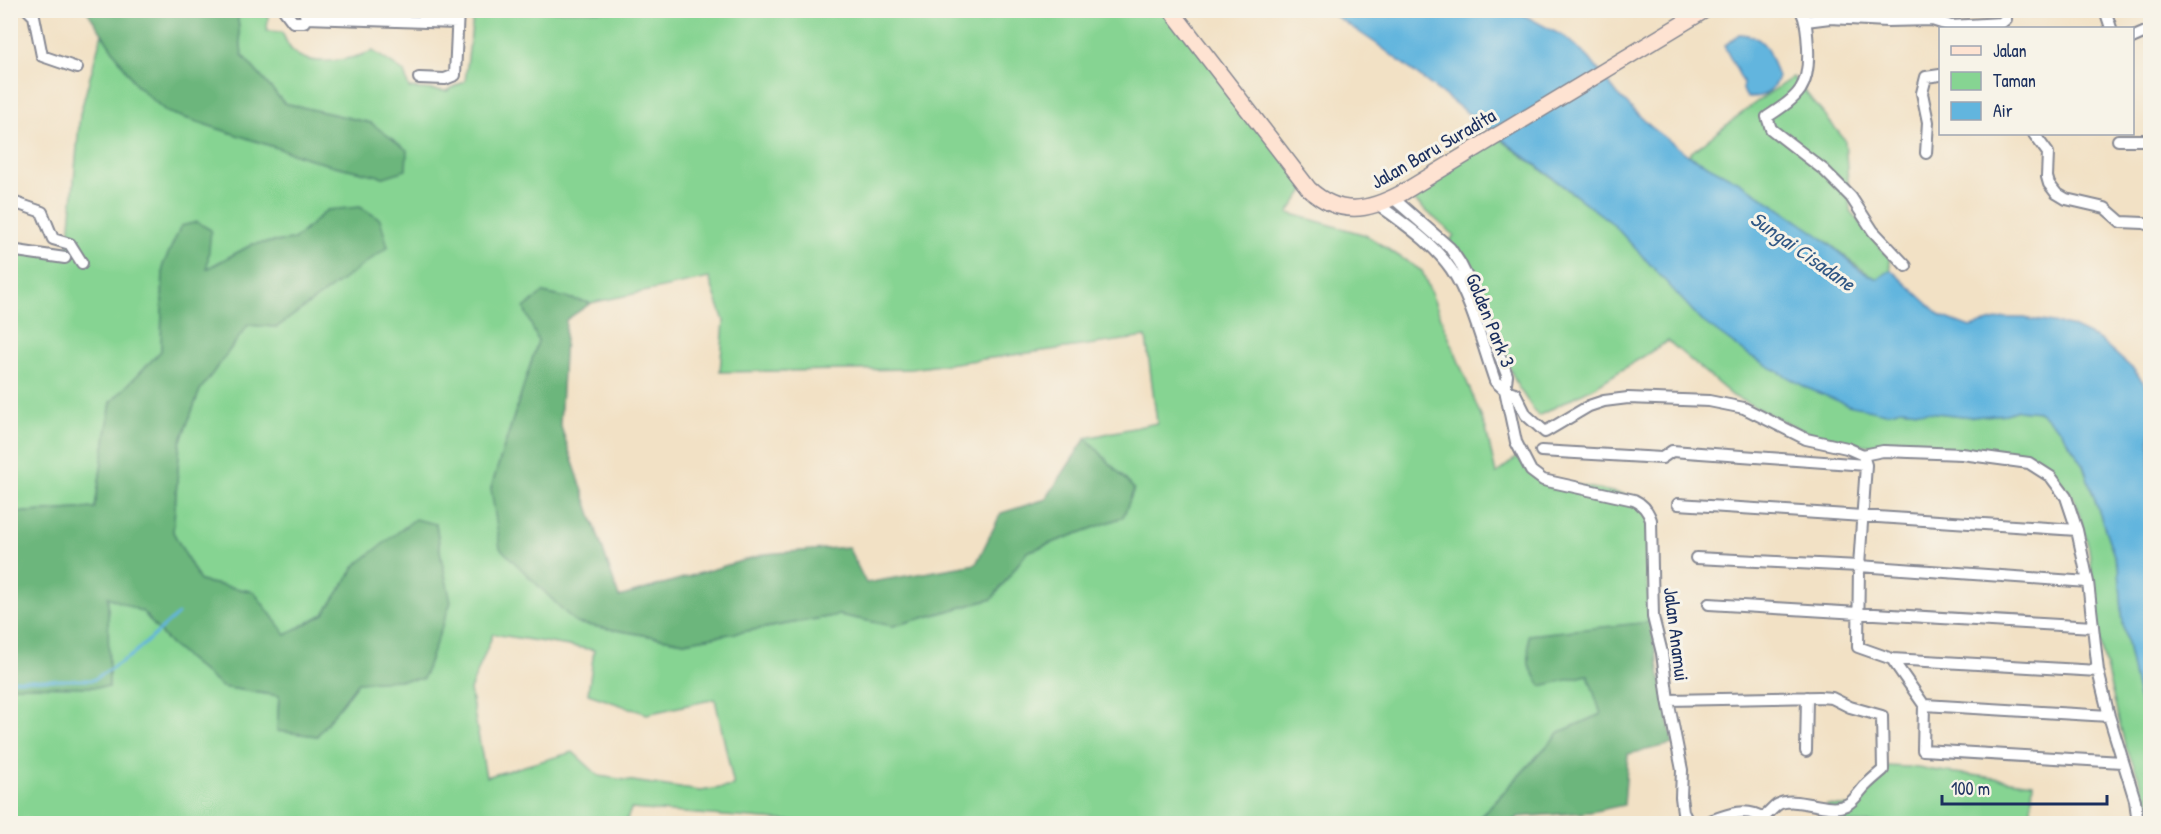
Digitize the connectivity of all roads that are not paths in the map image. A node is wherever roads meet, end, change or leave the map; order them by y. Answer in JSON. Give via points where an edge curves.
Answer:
{"nodes":[{"id":1,"x":28,"y":10,"type":"edge"},
{"id":2,"x":284,"y":10,"type":"edge"},
{"id":3,"x":458,"y":10,"type":"edge"},
{"id":4,"x":1171,"y":10,"type":"edge"},
{"id":5,"x":1705,"y":10,"type":"edge"},
{"id":6,"x":1801,"y":10,"type":"edge"},
{"id":7,"x":2005,"y":10,"type":"edge"},
{"id":8,"x":2105,"y":10,"type":"edge"},
{"id":9,"x":305,"y":14,"type":"edge"},
{"id":10,"x":1916,"y":15,"type":"edge"},
{"id":11,"x":1806,"y":21,"type":"junction"},
{"id":12,"x":457,"y":23,"type":"junction"},
{"id":13,"x":2111,"y":27,"type":"edge"},
{"id":14,"x":2151,"y":30,"type":"edge"},
{"id":15,"x":2134,"y":38,"type":"edge"},
{"id":16,"x":76,"y":68,"type":"dead end"},
{"id":17,"x":1939,"y":75,"type":"edge"},
{"id":18,"x":419,"y":78,"type":"dead end"},
{"id":19,"x":2035,"y":135,"type":"edge"},
{"id":20,"x":2118,"y":140,"type":"dead end"},
{"id":21,"x":2151,"y":140,"type":"edge"},
{"id":22,"x":1926,"y":153,"type":"dead end"},
{"id":23,"x":1391,"y":198,"type":"junction"},
{"id":24,"x":10,"y":201,"type":"edge"},
{"id":25,"x":2151,"y":225,"type":"edge"},
{"id":26,"x":10,"y":250,"type":"edge"},
{"id":27,"x":65,"y":258,"type":"dead end"},
{"id":28,"x":82,"y":263,"type":"dead end"},
{"id":29,"x":1906,"y":266,"type":"dead end"},
{"id":30,"x":1505,"y":390,"type":"junction"},
{"id":31,"x":1540,"y":451,"type":"dead end"},
{"id":32,"x":1864,"y":460,"type":"junction"},
{"id":33,"x":1678,"y":504,"type":"dead end"},
{"id":34,"x":1862,"y":516,"type":"junction"},
{"id":35,"x":2077,"y":530,"type":"junction"},
{"id":36,"x":1696,"y":558,"type":"dead end"},
{"id":37,"x":1859,"y":566,"type":"junction"},
{"id":38,"x":2088,"y":582,"type":"junction"},
{"id":39,"x":1708,"y":604,"type":"dead end"},
{"id":40,"x":1859,"y":613,"type":"junction"},
{"id":41,"x":2093,"y":627,"type":"junction"},
{"id":42,"x":1892,"y":659,"type":"junction"},
{"id":43,"x":2098,"y":672,"type":"junction"},
{"id":44,"x":1807,"y":697,"type":"junction"},
{"id":45,"x":1668,"y":700,"type":"junction"},
{"id":46,"x":1924,"y":705,"type":"junction"},
{"id":47,"x":2109,"y":716,"type":"junction"},
{"id":48,"x":1806,"y":751,"type":"dead end"},
{"id":49,"x":2122,"y":762,"type":"junction"},
{"id":50,"x":1764,"y":821,"type":"edge"},
{"id":51,"x":1692,"y":824,"type":"edge"},
{"id":52,"x":1702,"y":824,"type":"edge"},
{"id":53,"x":2138,"y":824,"type":"edge"}],
"edges":[{"from":1,"to":16,"type":"street","via":[[34,16],[42,56]]},
{"from":2,"to":9,"type":"street","via":[[292,22],[304,22]]},
{"from":3,"to":12,"type":"street"},
{"from":4,"to":23,"type":"main road","name":"Jalan Baru Suradita","via":[[1309,189],[1341,207],[1361,208]]},
{"from":5,"to":23,"type":"main road","name":"Jalan Baru Suradita"},
{"from":6,"to":11,"type":"street"},
{"from":7,"to":10,"type":"street","via":[[2006,19],[2001,23],[1951,26]]},
{"from":8,"to":13,"type":"street"},
{"from":9,"to":12,"type":"street"},
{"from":10,"to":11,"type":"street","via":[[1887,21]]},
{"from":11,"to":29,"type":"street","via":[[1809,67],[1804,85],[1793,99],[1767,117],[1772,129],[1851,197],[1873,231]]},
{"from":12,"to":18,"type":"street","via":[[453,78]]},
{"from":14,"to":15,"type":"street"},
{"from":17,"to":22,"type":"street","via":[[1926,77],[1922,93],[1928,122]]},
{"from":19,"to":25,"type":"street","via":[[2048,153],[2047,177],[2056,193],[2066,200],[2104,208],[2121,222]]},
{"from":20,"to":21,"type":"street"},
{"from":23,"to":30,"type":"street","name":"Golden Park 3","via":[[1451,270],[1465,297],[1494,381]]},
{"from":24,"to":28,"type":"street","via":[[42,212],[53,239],[70,244]]},
{"from":26,"to":27,"type":"street"},
{"from":30,"to":32,"type":"street","via":[[1515,393],[1526,415],[1545,432],[1604,401],[1709,401],[1744,408],[1806,439],[1847,448]]},
{"from":30,"to":45,"type":"street","name":"Jalan Anamui","via":[[1516,442],[1531,471],[1543,480],[1634,500],[1648,513],[1653,617]]},
{"from":31,"to":32,"type":"street","via":[[1662,458],[1672,451]]},
{"from":32,"to":34,"type":"street"},
{"from":32,"to":35,"type":"street","via":[[1883,451],[1962,454],[2029,463],[2051,477],[2066,497]]},
{"from":33,"to":34,"type":"street"},
{"from":34,"to":35,"type":"street"},
{"from":34,"to":37,"type":"street"},
{"from":35,"to":38,"type":"street"},
{"from":36,"to":37,"type":"street"},
{"from":37,"to":38,"type":"street"},
{"from":37,"to":40,"type":"street"},
{"from":38,"to":41,"type":"street"},
{"from":39,"to":40,"type":"street"},
{"from":40,"to":41,"type":"street"},
{"from":40,"to":42,"type":"street","via":[[1858,647]]},
{"from":41,"to":43,"type":"street"},
{"from":42,"to":43,"type":"street"},
{"from":42,"to":46,"type":"street"},
{"from":43,"to":47,"type":"street"},
{"from":44,"to":45,"type":"street"},
{"from":44,"to":48,"type":"street"},
{"from":44,"to":50,"type":"street","via":[[1832,698],[1880,714],[1883,770],[1843,807],[1783,803]]},
{"from":45,"to":51,"type":"street","name":"Jalan Anamui","via":[[1682,770],[1683,812]]},
{"from":46,"to":47,"type":"street"},
{"from":46,"to":49,"type":"street","via":[[1923,750]]},
{"from":47,"to":49,"type":"street"},
{"from":49,"to":53,"type":"street","via":[[2135,800]]},
{"from":50,"to":52,"type":"street","via":[[1756,813],[1738,812]]}]}
